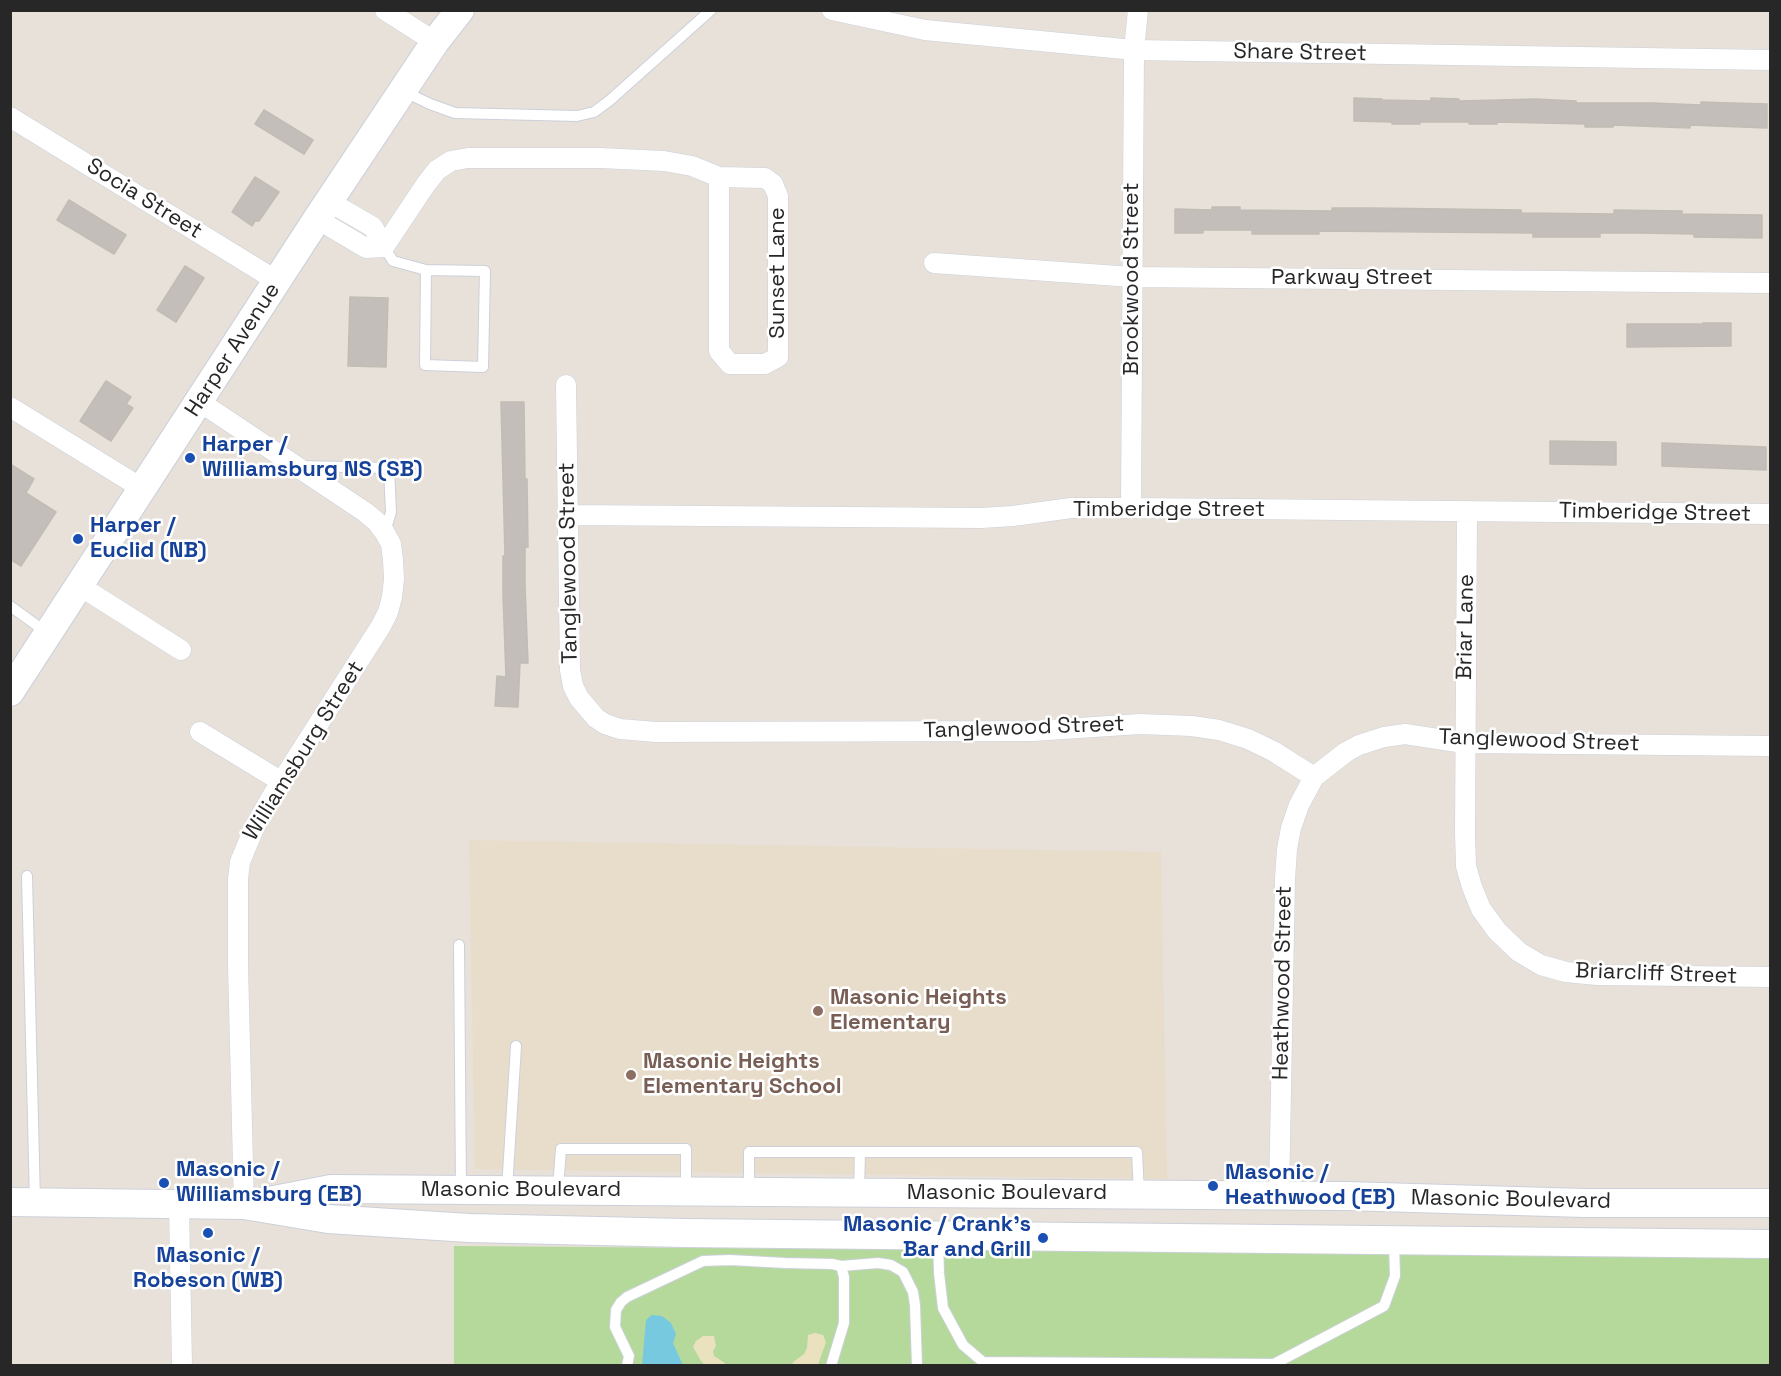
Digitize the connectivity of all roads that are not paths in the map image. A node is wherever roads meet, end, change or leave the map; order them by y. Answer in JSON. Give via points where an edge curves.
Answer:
{"nodes":[{"id":1,"x":385,"y":10,"type":"edge"},
{"id":2,"x":460,"y":10,"type":"edge"},
{"id":3,"x":711,"y":10,"type":"edge"},
{"id":4,"x":832,"y":10,"type":"edge"},
{"id":5,"x":1138,"y":10,"type":"edge"},
{"id":6,"x":435,"y":42,"type":"junction"},
{"id":7,"x":1134,"y":50,"type":"junction"},
{"id":8,"x":1770,"y":60,"type":"edge"},
{"id":9,"x":402,"y":91,"type":"junction"},
{"id":10,"x":10,"y":117,"type":"edge"},
{"id":11,"x":719,"y":177,"type":"junction"},
{"id":12,"x":323,"y":210,"type":"junction"},
{"id":13,"x":384,"y":247,"type":"junction"},
{"id":14,"x":934,"y":263,"type":"dead end"},
{"id":15,"x":426,"y":270,"type":"junction"},
{"id":16,"x":1132,"y":277,"type":"junction"},
{"id":17,"x":277,"y":281,"type":"junction"},
{"id":18,"x":1770,"y":283,"type":"edge"},
{"id":19,"x":566,"y":385,"type":"dead end"},
{"id":20,"x":200,"y":402,"type":"junction"},
{"id":21,"x":10,"y":407,"type":"edge"},
{"id":22,"x":295,"y":466,"type":"junction"},
{"id":23,"x":143,"y":489,"type":"junction"},
{"id":24,"x":1131,"y":508,"type":"junction"},
{"id":25,"x":1467,"y":511,"type":"junction"},
{"id":26,"x":1770,"y":514,"type":"edge"},
{"id":27,"x":568,"y":515,"type":"junction"},
{"id":28,"x":385,"y":533,"type":"junction"},
{"id":29,"x":80,"y":586,"type":"junction"},
{"id":30,"x":10,"y":606,"type":"edge"},
{"id":31,"x":49,"y":634,"type":"junction"},
{"id":32,"x":181,"y":650,"type":"dead end"},
{"id":33,"x":10,"y":692,"type":"edge"},
{"id":34,"x":200,"y":732,"type":"dead end"},
{"id":35,"x":1464,"y":743,"type":"junction"},
{"id":36,"x":1770,"y":746,"type":"edge"},
{"id":37,"x":1314,"y":777,"type":"junction"},
{"id":38,"x":282,"y":782,"type":"junction"},
{"id":39,"x":27,"y":876,"type":"dead end"},
{"id":40,"x":459,"y":945,"type":"dead end"},
{"id":41,"x":1770,"y":977,"type":"edge"},
{"id":42,"x":516,"y":1046,"type":"dead end"},
{"id":43,"x":860,"y":1152,"type":"junction"},
{"id":44,"x":461,"y":1189,"type":"junction"},
{"id":45,"x":507,"y":1189,"type":"junction"},
{"id":46,"x":557,"y":1190,"type":"junction"},
{"id":47,"x":686,"y":1191,"type":"junction"},
{"id":48,"x":749,"y":1192,"type":"junction"},
{"id":49,"x":859,"y":1192,"type":"junction"},
{"id":50,"x":1107,"y":1194,"type":"junction"},
{"id":51,"x":1139,"y":1194,"type":"junction"},
{"id":52,"x":1277,"y":1195,"type":"junction"},
{"id":53,"x":23,"y":1202,"type":"edge"},
{"id":54,"x":1585,"y":1203,"type":"junction"},
{"id":55,"x":1770,"y":1203,"type":"edge"},
{"id":56,"x":179,"y":1205,"type":"junction"},
{"id":57,"x":244,"y":1205,"type":"junction"},
{"id":58,"x":469,"y":1228,"type":"junction"},
{"id":59,"x":592,"y":1230,"type":"junction"},
{"id":60,"x":645,"y":1232,"type":"junction"},
{"id":61,"x":938,"y":1235,"type":"junction"},
{"id":62,"x":1202,"y":1239,"type":"junction"},
{"id":63,"x":1394,"y":1240,"type":"junction"},
{"id":64,"x":1490,"y":1240,"type":"junction"},
{"id":65,"x":1770,"y":1244,"type":"edge"},
{"id":66,"x":841,"y":1266,"type":"junction"},
{"id":67,"x":983,"y":1364,"type":"edge"},
{"id":68,"x":1062,"y":1364,"type":"edge"},
{"id":69,"x":1166,"y":1364,"type":"edge"},
{"id":70,"x":182,"y":1365,"type":"edge"},
{"id":71,"x":627,"y":1365,"type":"edge"},
{"id":72,"x":831,"y":1365,"type":"edge"},
{"id":73,"x":917,"y":1365,"type":"edge"}],
"edges":[{"from":1,"to":6,"type":"street"},
{"from":2,"to":6,"type":"main road","name":"Harper Avenue"},
{"from":3,"to":9,"type":"lane","via":[[594,112],[577,116],[455,113]]},
{"from":4,"to":7,"type":"street","name":"Share Street","via":[[925,30]]},
{"from":5,"to":7,"type":"street","name":"Brookwood Street"},
{"from":6,"to":9,"type":"main road","name":"Harper Avenue"},
{"from":7,"to":8,"type":"street","name":"Share Street"},
{"from":7,"to":16,"type":"street","name":"Brookwood Street"},
{"from":9,"to":12,"type":"main road","name":"Harper Avenue"},
{"from":10,"to":17,"type":"street","name":"Socia Street"},
{"from":11,"to":11,"type":"street","name":"Sunset Lane","via":[[765,178],[778,196],[778,357],[765,364],[730,364],[719,351]]},
{"from":11,"to":13,"type":"street","name":"Sunset Lane","via":[[692,166],[664,161],[451,161],[426,184]]},
{"from":12,"to":13,"type":"street","via":[[373,227]]},
{"from":12,"to":17,"type":"main road","name":"Harper Avenue"},
{"from":13,"to":15,"type":"lane","via":[[393,261]]},
{"from":14,"to":16,"type":"street","name":"Parkway Street"},
{"from":15,"to":15,"type":"lane","via":[[485,271],[483,366],[425,365]]},
{"from":16,"to":18,"type":"street","name":"Parkway Street"},
{"from":16,"to":24,"type":"street","name":"Brookwood Street"},
{"from":17,"to":20,"type":"main road","name":"Harper Avenue"},
{"from":19,"to":27,"type":"street","name":"Tanglewood Street"},
{"from":20,"to":22,"type":"street","name":"Williamsburg Street"},
{"from":20,"to":23,"type":"main road","name":"Harper Avenue"},
{"from":21,"to":23,"type":"street"},
{"from":22,"to":28,"type":"street","name":"Williamsburg Street","via":[[365,512]]},
{"from":22,"to":28,"type":"lane","via":[[389,468],[391,512]]},
{"from":23,"to":29,"type":"main road","name":"Harper Avenue"},
{"from":24,"to":25,"type":"street","name":"Timberidge Street"},
{"from":24,"to":27,"type":"street","name":"Timberidge Street","via":[[1071,508],[981,518]]},
{"from":25,"to":26,"type":"street","name":"Timberidge Street"},
{"from":25,"to":35,"type":"street","name":"Briar Lane"},
{"from":27,"to":37,"type":"street","name":"Tanglewood Street","via":[[570,670],[579,698],[605,724],[656,732],[1033,731],[1140,724],[1192,726],[1248,739]]},
{"from":28,"to":38,"type":"street","name":"Williamsburg Street","via":[[391,544],[394,579],[388,612]]},
{"from":29,"to":31,"type":"main road","name":"Harper Avenue"},
{"from":29,"to":32,"type":"street"},
{"from":30,"to":31,"type":"lane"},
{"from":31,"to":33,"type":"main road","name":"Harper Avenue"},
{"from":34,"to":38,"type":"street"},
{"from":35,"to":36,"type":"street","name":"Tanglewood Street"},
{"from":35,"to":37,"type":"street","name":"Tanglewood Street","via":[[1406,734],[1384,737],[1346,752]]},
{"from":35,"to":41,"type":"street","name":"Briarcliff Street","via":[[1466,866],[1481,909],[1519,952],[1541,965],[1566,972]]},
{"from":37,"to":52,"type":"street","name":"Heathwood Street","via":[[1299,805],[1287,849]]},
{"from":38,"to":57,"type":"street","name":"Williamsburg Street","via":[[250,836],[238,879]]},
{"from":39,"to":53,"type":"lane"},
{"from":40,"to":44,"type":"lane"},
{"from":42,"to":45,"type":"lane"},
{"from":43,"to":48,"type":"lane","via":[[749,1152]]},
{"from":43,"to":49,"type":"lane"},
{"from":43,"to":51,"type":"lane","via":[[1137,1152]]},
{"from":44,"to":45,"type":"main road","name":"Masonic Boulevard"},
{"from":44,"to":57,"type":"main road","name":"Masonic Boulevard","via":[[331,1189]]},
{"from":44,"to":58,"type":"main road","via":[[459,1212]]},
{"from":45,"to":46,"type":"main road","name":"Masonic Boulevard"},
{"from":46,"to":47,"type":"main road","name":"Masonic Boulevard"},
{"from":46,"to":47,"type":"lane","via":[[561,1149],[686,1149]]},
{"from":46,"to":59,"type":"main road","via":[[566,1210]]},
{"from":47,"to":48,"type":"main road","name":"Masonic Boulevard"},
{"from":47,"to":60,"type":"main road","via":[[682,1208],[671,1221]]},
{"from":48,"to":49,"type":"main road","name":"Masonic Boulevard"},
{"from":49,"to":50,"type":"main road","name":"Masonic Boulevard"},
{"from":50,"to":51,"type":"main road","name":"Masonic Boulevard"},
{"from":50,"to":61,"type":"main road","via":[[1041,1205],[959,1206],[946,1213]]},
{"from":51,"to":52,"type":"main road","name":"Masonic Boulevard"},
{"from":52,"to":54,"type":"main road","name":"Masonic Boulevard"},
{"from":52,"to":62,"type":"main road","via":[[1264,1212],[1192,1214],[1189,1223]]},
{"from":53,"to":56,"type":"main road","name":"Masonic Boulevard"},
{"from":54,"to":55,"type":"main road","name":"Masonic Boulevard"},
{"from":54,"to":64,"type":"main road","via":[[1594,1212],[1590,1227],[1540,1229]]},
{"from":56,"to":57,"type":"main road","name":"Masonic Boulevard"},
{"from":56,"to":70,"type":"street"},
{"from":57,"to":58,"type":"main road","name":"Masonic Boulevard","via":[[328,1219]]},
{"from":58,"to":59,"type":"main road","name":"Masonic Boulevard"},
{"from":59,"to":60,"type":"main road","name":"Masonic Boulevard"},
{"from":60,"to":61,"type":"main road","name":"Masonic Boulevard"},
{"from":61,"to":62,"type":"main road","name":"Masonic Boulevard"},
{"from":61,"to":67,"type":"lane","via":[[944,1308],[963,1345]]},
{"from":62,"to":63,"type":"main road","name":"Masonic Boulevard"},
{"from":63,"to":64,"type":"main road","name":"Masonic Boulevard"},
{"from":63,"to":69,"type":"lane","via":[[1395,1276],[1384,1306],[1274,1364]]},
{"from":64,"to":65,"type":"main road","name":"Masonic Boulevard"},
{"from":66,"to":71,"type":"lane","via":[[703,1261],[621,1302],[615,1327],[629,1356]]},
{"from":66,"to":72,"type":"lane","via":[[844,1323]]},
{"from":66,"to":73,"type":"lane","via":[[879,1263],[903,1272],[915,1305]]},
{"from":67,"to":68,"type":"lane"},
{"from":68,"to":69,"type":"lane"}]}
